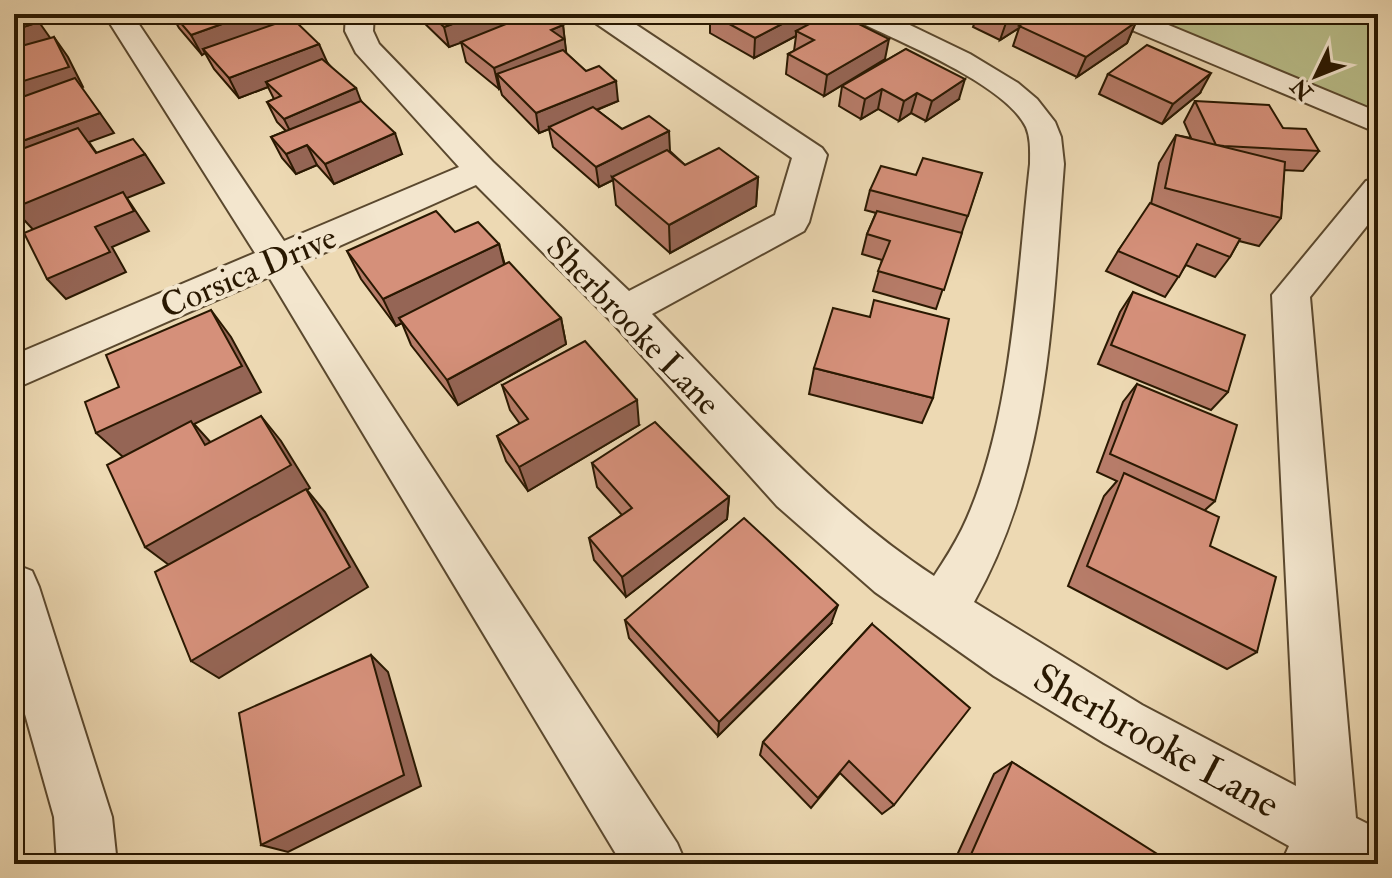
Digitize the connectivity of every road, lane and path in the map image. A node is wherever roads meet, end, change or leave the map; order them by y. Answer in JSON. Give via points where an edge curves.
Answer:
{"nodes":[{"id":1,"x":118,"y":14,"type":"edge"},
{"id":2,"x":360,"y":14,"type":"edge"},
{"id":3,"x":601,"y":14,"type":"edge"},
{"id":4,"x":865,"y":14,"type":"edge"},
{"id":5,"x":1118,"y":14,"type":"edge"},
{"id":6,"x":1378,"y":123,"type":"edge"},
{"id":7,"x":481,"y":170,"type":"junction"},
{"id":8,"x":1378,"y":189,"type":"edge"},
{"id":9,"x":277,"y":259,"type":"junction"},
{"id":10,"x":625,"y":311,"type":"junction"},
{"id":11,"x":14,"y":373,"type":"edge"},
{"id":12,"x":14,"y":587,"type":"edge"},
{"id":13,"x":942,"y":610,"type":"junction"},
{"id":14,"x":1320,"y":850,"type":"edge"},
{"id":15,"x":1378,"y":862,"type":"edge"},
{"id":16,"x":87,"y":864,"type":"edge"},
{"id":17,"x":656,"y":864,"type":"edge"}],
"edges":[{"from":1,"to":9,"type":"street"},
{"from":2,"to":7,"type":"street","name":"Sherbrooke Lane","via":[[359,31],[366,47]]},
{"from":3,"to":10,"type":"street","via":[[810,155],[791,222]]},
{"from":4,"to":13,"type":"street","via":[[1015,95],[1046,138],[1022,394],[987,526]]},
{"from":5,"to":6,"type":"street"},
{"from":7,"to":9,"type":"street","name":"Corsica Drive"},
{"from":7,"to":10,"type":"street","name":"Sherbrooke Lane"},
{"from":8,"to":14,"type":"street","via":[[1291,295]]},
{"from":9,"to":11,"type":"street","name":"Corsica Drive"},
{"from":9,"to":17,"type":"street"},
{"from":10,"to":13,"type":"street","name":"Sherbrooke Lane","via":[[793,492],[892,576]]},
{"from":12,"to":16,"type":"street","via":[[83,817]]},
{"from":13,"to":14,"type":"street","name":"Sherbrooke Lane"},
{"from":14,"to":15,"type":"street","name":"Sherbrooke Lane"}]}
